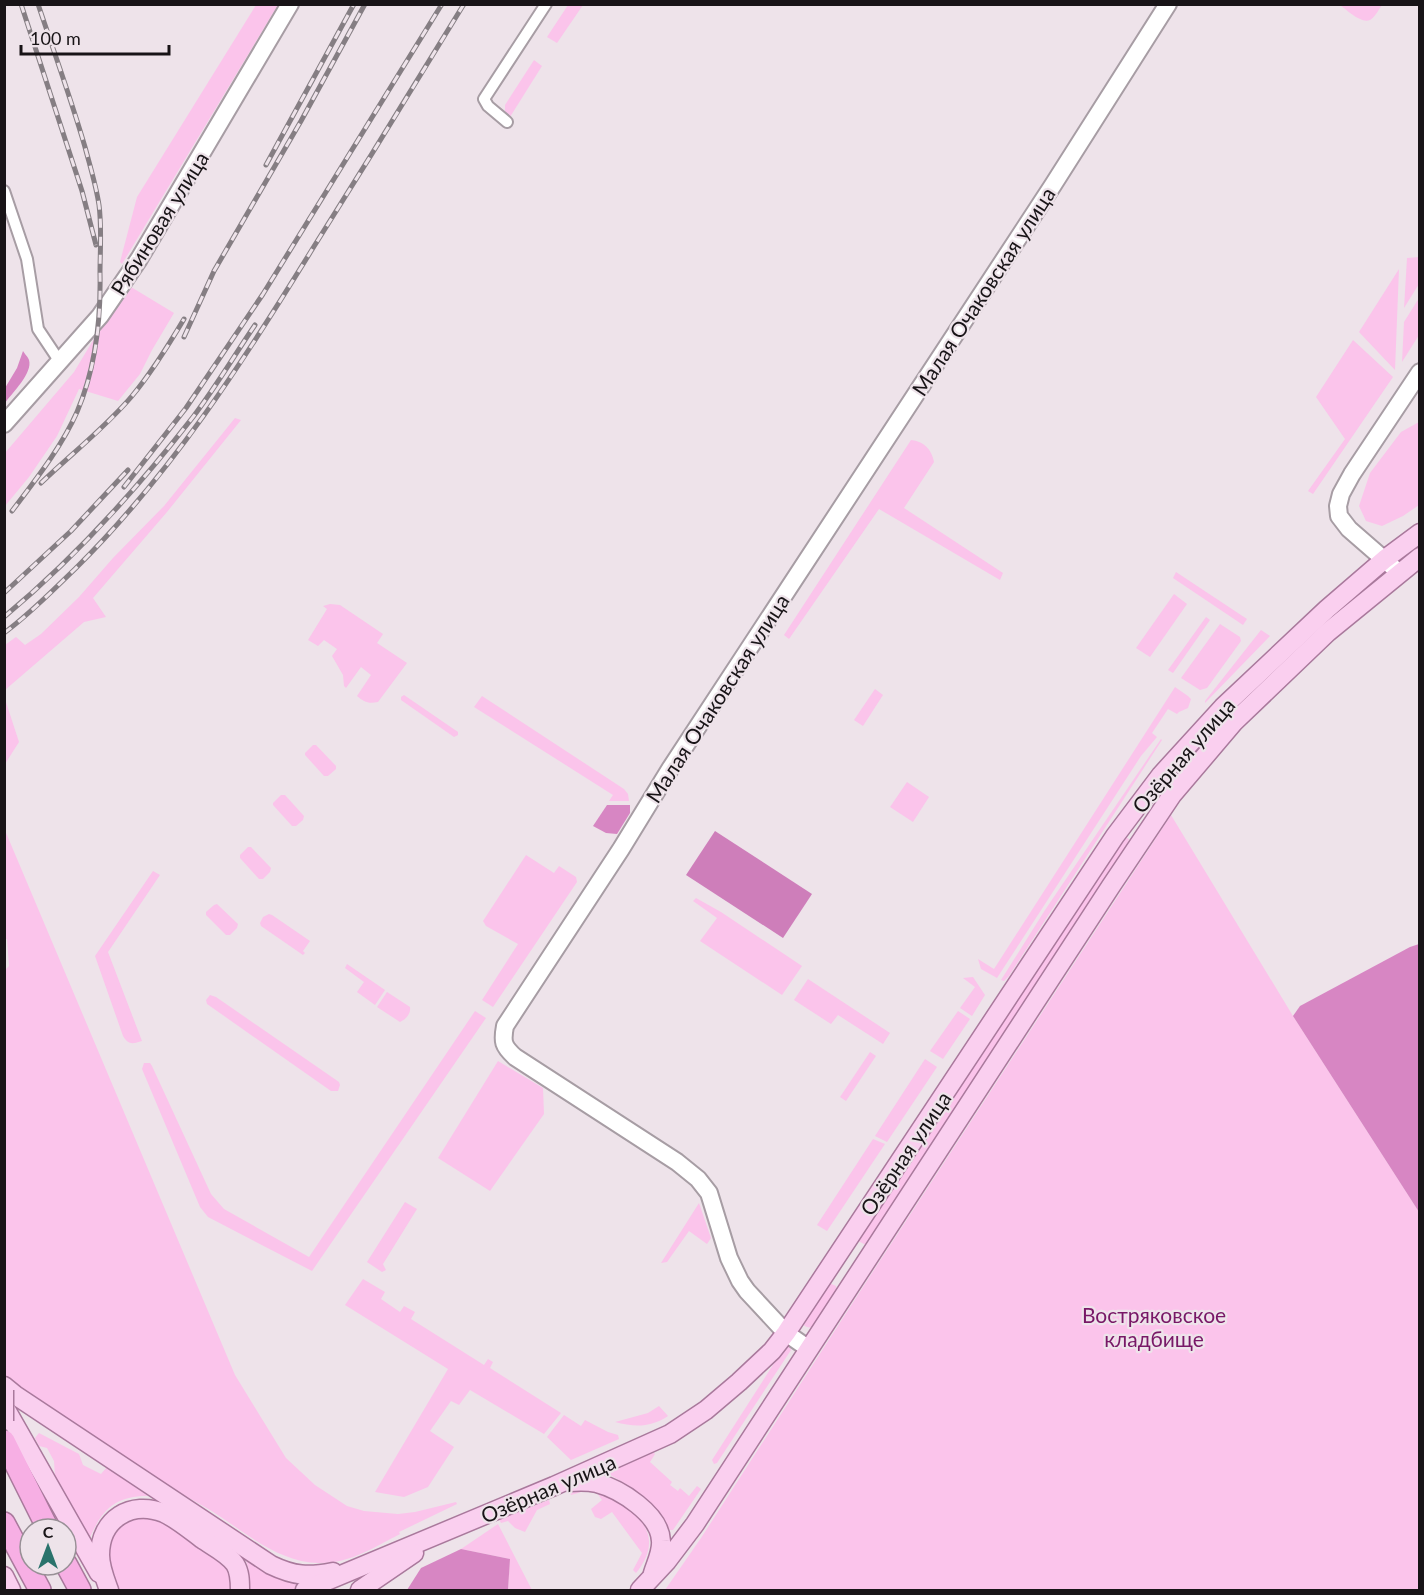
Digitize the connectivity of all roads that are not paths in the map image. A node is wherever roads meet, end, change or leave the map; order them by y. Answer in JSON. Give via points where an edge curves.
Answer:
{"nodes":[{"id":1,"x":290,"y":4,"type":"edge"},
{"id":2,"x":546,"y":4,"type":"edge"},
{"id":3,"x":1168,"y":4,"type":"edge"},
{"id":4,"x":507,"y":122,"type":"dead end"},
{"id":5,"x":4,"y":191,"type":"edge"},
{"id":6,"x":60,"y":362,"type":"junction"},
{"id":7,"x":1419,"y":372,"type":"edge"},
{"id":8,"x":4,"y":424,"type":"edge"},
{"id":9,"x":1419,"y":533,"type":"edge"},
{"id":10,"x":1419,"y":557,"type":"edge"},
{"id":11,"x":1385,"y":560,"type":"junction"},
{"id":12,"x":1396,"y":577,"type":"junction"},
{"id":13,"x":1135,"y":829,"type":"junction"},
{"id":14,"x":786,"y":1333,"type":"junction"},
{"id":15,"x":809,"y":1348,"type":"junction"},
{"id":16,"x":4,"y":1388,"type":"edge"},
{"id":17,"x":4,"y":1406,"type":"edge"},
{"id":18,"x":4,"y":1421,"type":"edge"},
{"id":19,"x":4,"y":1441,"type":"edge"},
{"id":20,"x":554,"y":1486,"type":"junction"},
{"id":21,"x":42,"y":1517,"type":"edge"},
{"id":22,"x":4,"y":1522,"type":"edge"},
{"id":23,"x":440,"y":1534,"type":"junction"},
{"id":24,"x":361,"y":1566,"type":"junction"},
{"id":25,"x":4,"y":1576,"type":"edge"},
{"id":26,"x":646,"y":1586,"type":"edge"},
{"id":27,"x":11,"y":1590,"type":"edge"},
{"id":28,"x":40,"y":1590,"type":"edge"},
{"id":29,"x":109,"y":1590,"type":"edge"},
{"id":30,"x":240,"y":1590,"type":"edge"},
{"id":31,"x":305,"y":1590,"type":"edge"},
{"id":32,"x":360,"y":1590,"type":"edge"}],
"edges":[{"from":1,"to":6,"type":"street","name":"Рябиновая улица","via":[[139,259],[100,316]]},
{"from":2,"to":4,"type":"street","via":[[484,99]]},
{"from":3,"to":14,"type":"street","name":"Малая Очаковская улица","via":[[505,1026],[506,1049],[515,1057],[698,1179],[709,1193],[740,1281]]},
{"from":5,"to":6,"type":"street","via":[[27,259],[38,329]]},
{"from":6,"to":8,"type":"street","name":"Рябиновая улица"},
{"from":7,"to":11,"type":"street","via":[[1352,474],[1338,506],[1339,516],[1349,529]]},
{"from":9,"to":11,"type":"main road","name":"Озёрная улица"},
{"from":10,"to":12,"type":"main road","name":"Озёрная улица"},
{"from":11,"to":12,"type":"street"},
{"from":11,"to":13,"type":"main road","name":"Озёрная улица","via":[[1223,707],[1161,775]]},
{"from":12,"to":13,"type":"main road","name":"Озёрная улица","via":[[1328,632],[1234,722],[1172,795]]},
{"from":13,"to":14,"type":"main road","name":"Озёрная улица"},
{"from":13,"to":15,"type":"main road","name":"Озёрная улица"},
{"from":14,"to":15,"type":"street","name":"Малая Очаковская улица"},
{"from":14,"to":20,"type":"main road","name":"Озёрная улица","via":[[739,1382],[686,1424]]},
{"from":15,"to":26,"type":"main road","name":"Озёрная улица","via":[[695,1524]]},
{"from":16,"to":18,"type":"main road","bridge":true},
{"from":16,"to":24,"type":"main road","via":[[287,1573],[313,1576]]},
{"from":17,"to":29,"type":"main road"},
{"from":19,"to":21,"type":"highway"},
{"from":20,"to":23,"type":"main road","name":"Озёрная улица"},
{"from":20,"to":26,"type":"main road","via":[[597,1483],[637,1504],[656,1525],[662,1542]]},
{"from":22,"to":28,"type":"highway"},
{"from":23,"to":24,"type":"main road","name":"Озёрная улица"},
{"from":23,"to":32,"type":"main road"},
{"from":24,"to":31,"type":"main road","name":"Озёрная улица"},
{"from":25,"to":27,"type":"main road"},
{"from":29,"to":30,"type":"main road","via":[[100,1554],[108,1525],[120,1514],[148,1509],[165,1513],[230,1559],[240,1575]]}]}
